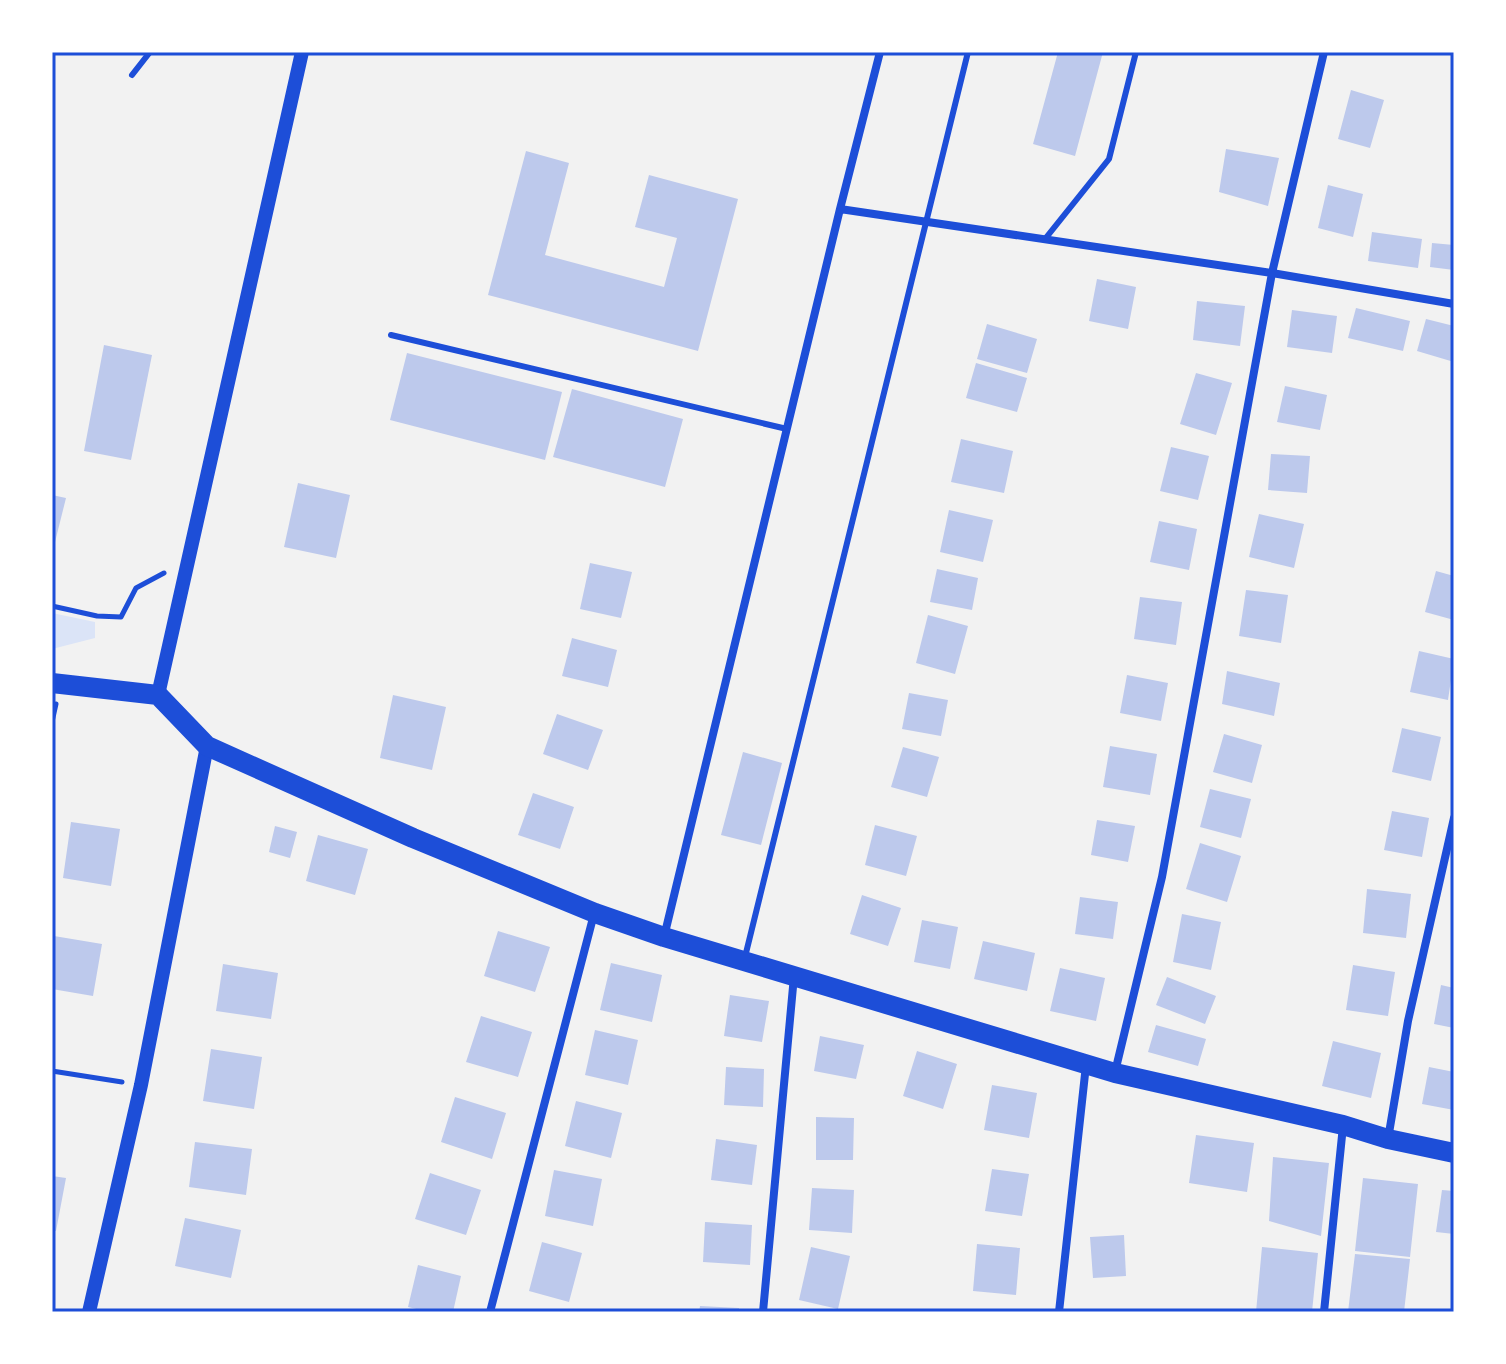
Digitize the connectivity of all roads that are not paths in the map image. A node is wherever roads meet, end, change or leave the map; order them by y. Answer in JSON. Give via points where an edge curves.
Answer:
{"nodes":[{"id":1,"x":150,"y":52,"type":"edge"},
{"id":2,"x":302,"y":52,"type":"edge"},
{"id":3,"x":880,"y":52,"type":"edge"},
{"id":4,"x":968,"y":52,"type":"edge"},
{"id":5,"x":1136,"y":52,"type":"edge"},
{"id":6,"x":1324,"y":52,"type":"edge"},
{"id":7,"x":132,"y":75,"type":"dead end"},
{"id":8,"x":840,"y":209,"type":"junction"},
{"id":9,"x":926,"y":222,"type":"junction"},
{"id":10,"x":1045,"y":239,"type":"junction"},
{"id":11,"x":1272,"y":273,"type":"junction"},
{"id":12,"x":1454,"y":304,"type":"edge"},
{"id":13,"x":391,"y":335,"type":"dead end"},
{"id":14,"x":787,"y":429,"type":"junction"},
{"id":15,"x":52,"y":683,"type":"edge"},
{"id":16,"x":158,"y":695,"type":"junction"},
{"id":17,"x":207,"y":746,"type":"junction"},
{"id":18,"x":1454,"y":818,"type":"edge"},
{"id":19,"x":595,"y":913,"type":"junction"},
{"id":20,"x":664,"y":937,"type":"junction"},
{"id":21,"x":744,"y":961,"type":"junction"},
{"id":22,"x":794,"y":975,"type":"junction"},
{"id":23,"x":1086,"y":1064,"type":"junction"},
{"id":24,"x":1115,"y":1073,"type":"junction"},
{"id":25,"x":1343,"y":1125,"type":"junction"},
{"id":26,"x":1388,"y":1139,"type":"junction"},
{"id":27,"x":1454,"y":1153,"type":"edge"},
{"id":28,"x":89,"y":1312,"type":"edge"},
{"id":29,"x":490,"y":1312,"type":"edge"},
{"id":30,"x":763,"y":1312,"type":"edge"},
{"id":31,"x":1059,"y":1312,"type":"edge"},
{"id":32,"x":1324,"y":1312,"type":"edge"}],
"edges":[{"from":1,"to":7,"type":"lane"},
{"from":2,"to":16,"type":"street"},
{"from":3,"to":8,"type":"street"},
{"from":4,"to":9,"type":"lane"},
{"from":5,"to":10,"type":"lane","via":[[1109,159]]},
{"from":6,"to":11,"type":"street"},
{"from":8,"to":9,"type":"street"},
{"from":8,"to":14,"type":"street"},
{"from":9,"to":10,"type":"street"},
{"from":9,"to":21,"type":"lane"},
{"from":10,"to":11,"type":"street"},
{"from":11,"to":12,"type":"street"},
{"from":11,"to":24,"type":"street","via":[[1162,877]]},
{"from":13,"to":14,"type":"lane"},
{"from":14,"to":20,"type":"street"},
{"from":15,"to":16,"type":"main road"},
{"from":16,"to":17,"type":"main road"},
{"from":17,"to":19,"type":"main road"},
{"from":17,"to":28,"type":"street","via":[[141,1085]]},
{"from":18,"to":26,"type":"street","via":[[1408,1021]]},
{"from":19,"to":20,"type":"main road"},
{"from":19,"to":29,"type":"street"},
{"from":20,"to":21,"type":"main road"},
{"from":21,"to":22,"type":"main road"},
{"from":22,"to":23,"type":"main road"},
{"from":22,"to":30,"type":"street"},
{"from":23,"to":24,"type":"main road"},
{"from":23,"to":31,"type":"street"},
{"from":24,"to":25,"type":"main road"},
{"from":25,"to":26,"type":"main road"},
{"from":25,"to":32,"type":"street"},
{"from":26,"to":27,"type":"main road"}]}
